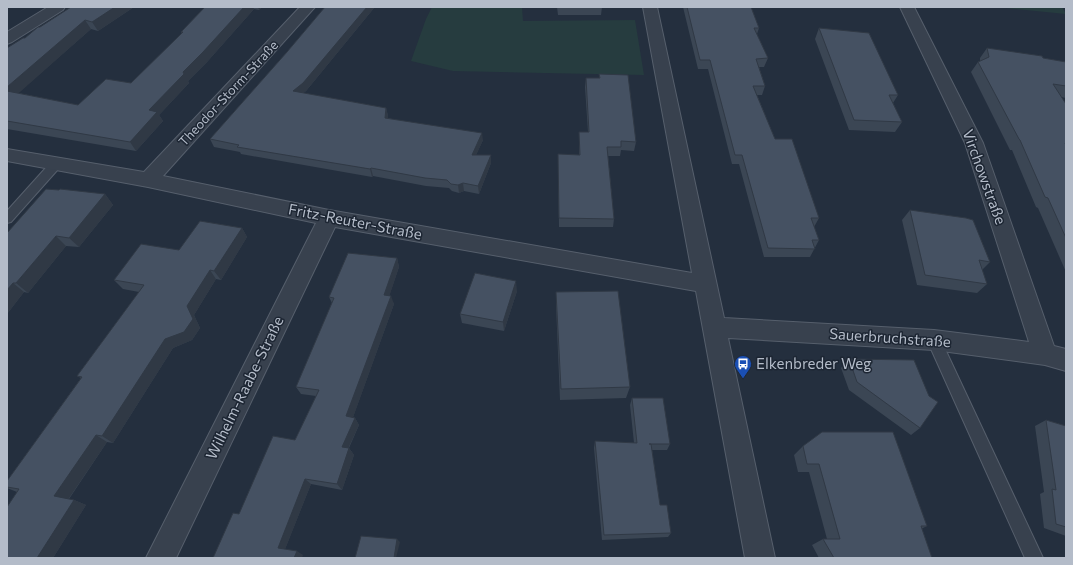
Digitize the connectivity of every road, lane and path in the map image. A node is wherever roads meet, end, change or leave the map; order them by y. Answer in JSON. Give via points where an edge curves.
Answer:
{"nodes":[{"id":1,"x":58,"y":7,"type":"edge"},
{"id":2,"x":308,"y":7,"type":"edge"},
{"id":3,"x":650,"y":7,"type":"edge"},
{"id":4,"x":907,"y":7,"type":"edge"},
{"id":5,"x":7,"y":39,"type":"edge"},
{"id":6,"x":7,"y":155,"type":"edge"},
{"id":7,"x":56,"y":164,"type":"junction"},
{"id":8,"x":148,"y":180,"type":"junction"},
{"id":9,"x":329,"y":218,"type":"junction"},
{"id":10,"x":7,"y":219,"type":"edge"},
{"id":11,"x":705,"y":284,"type":"junction"},
{"id":12,"x":713,"y":327,"type":"junction"},
{"id":13,"x":934,"y":340,"type":"junction"},
{"id":14,"x":1055,"y":357,"type":"edge"},
{"id":15,"x":161,"y":558,"type":"edge"},
{"id":16,"x":760,"y":558,"type":"edge"},
{"id":17,"x":1034,"y":558,"type":"edge"}],
"edges":[{"from":1,"to":5,"type":"street"},
{"from":2,"to":8,"type":"street","name":"Theodor-Storm-Straße"},
{"from":3,"to":11,"type":"street"},
{"from":4,"to":14,"type":"street","name":"Virchowstraße","via":[[974,143]]},
{"from":6,"to":7,"type":"street","name":"Fritz-Reuter-Straße"},
{"from":7,"to":8,"type":"street","name":"Fritz-Reuter-Straße"},
{"from":7,"to":10,"type":"lane"},
{"from":8,"to":9,"type":"street","name":"Fritz-Reuter-Straße"},
{"from":9,"to":11,"type":"street","name":"Fritz-Reuter-Straße"},
{"from":9,"to":15,"type":"street","name":"Wilhelm-Raabe-Straße"},
{"from":11,"to":12,"type":"street"},
{"from":12,"to":13,"type":"street","name":"Sauerbruchstraße"},
{"from":12,"to":16,"type":"street"},
{"from":13,"to":14,"type":"street","name":"Sauerbruchstraße"},
{"from":13,"to":17,"type":"lane"}]}
